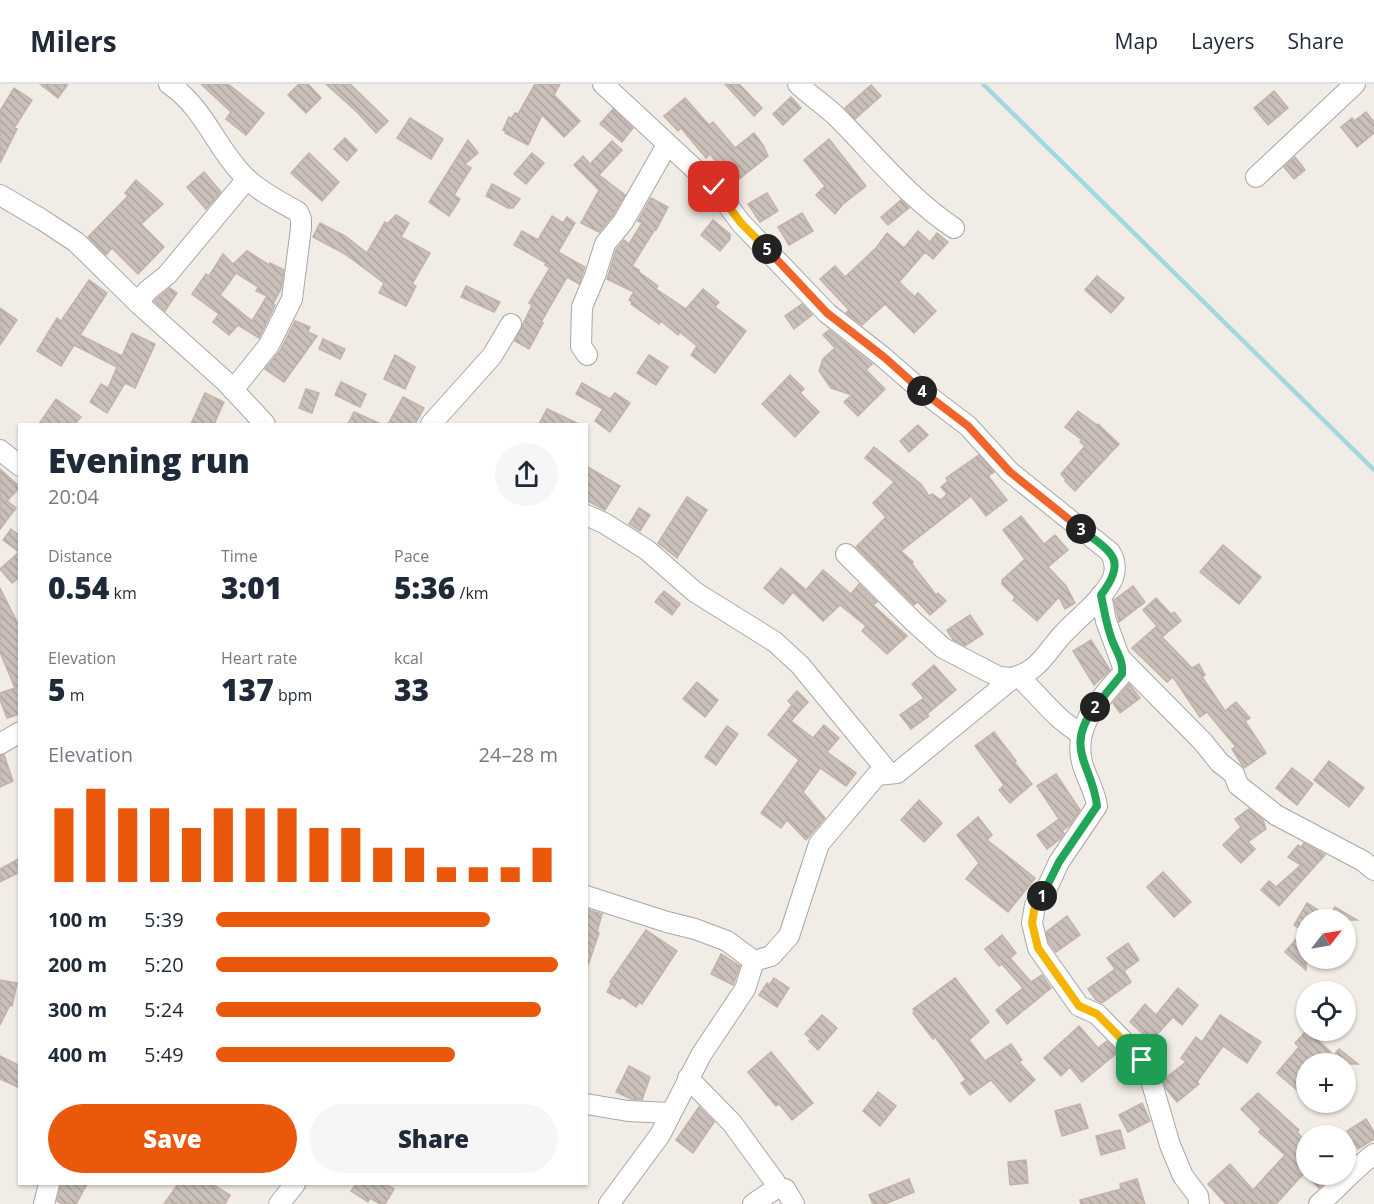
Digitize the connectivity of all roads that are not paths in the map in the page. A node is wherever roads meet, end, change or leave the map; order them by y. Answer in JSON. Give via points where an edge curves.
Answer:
{"nodes":[{"id":1,"x":169,"y":84,"type":"edge"},
{"id":2,"x":603,"y":84,"type":"edge"},
{"id":3,"x":798,"y":84,"type":"edge"},
{"id":4,"x":1355,"y":84,"type":"edge"},
{"id":5,"x":667,"y":145,"type":"junction"},
{"id":6,"x":1256,"y":177,"type":"dead end"},
{"id":7,"x":247,"y":179,"type":"junction"},
{"id":8,"x":0,"y":195,"type":"edge"},
{"id":9,"x":954,"y":228,"type":"dead end"},
{"id":10,"x":138,"y":303,"type":"junction"},
{"id":11,"x":511,"y":324,"type":"dead end"},
{"id":12,"x":587,"y":355,"type":"dead end"},
{"id":13,"x":233,"y":390,"type":"junction"},
{"id":14,"x":264,"y":423,"type":"edge"},
{"id":15,"x":432,"y":423,"type":"edge"},
{"id":16,"x":0,"y":450,"type":"edge"},
{"id":17,"x":18,"y":464,"type":"edge"},
{"id":18,"x":588,"y":516,"type":"edge"},
{"id":19,"x":846,"y":554,"type":"dead end"},
{"id":20,"x":1101,"y":595,"type":"junction"},
{"id":21,"x":1121,"y":659,"type":"junction"},
{"id":22,"x":1015,"y":677,"type":"junction"},
{"id":23,"x":18,"y":733,"type":"edge"},
{"id":24,"x":1080,"y":733,"type":"junction"},
{"id":25,"x":0,"y":744,"type":"edge"},
{"id":26,"x":890,"y":773,"type":"junction"},
{"id":27,"x":1374,"y":870,"type":"edge"},
{"id":28,"x":588,"y":896,"type":"edge"},
{"id":29,"x":754,"y":961,"type":"junction"},
{"id":30,"x":688,"y":1078,"type":"junction"},
{"id":31,"x":588,"y":1104,"type":"edge"},
{"id":32,"x":670,"y":1113,"type":"junction"},
{"id":33,"x":1374,"y":1154,"type":"edge"},
{"id":34,"x":49,"y":1185,"type":"edge"},
{"id":35,"x":44,"y":1204,"type":"edge"},
{"id":36,"x":609,"y":1204,"type":"edge"},
{"id":37,"x":753,"y":1204,"type":"edge"},
{"id":38,"x":1199,"y":1204,"type":"edge"},
{"id":39,"x":1319,"y":1204,"type":"edge"}],
"edges":[{"from":1,"to":7,"type":"street","via":[[204,117]]},
{"from":2,"to":5,"type":"street"},
{"from":3,"to":9,"type":"street","via":[[837,117],[882,166]]},
{"from":4,"to":6,"type":"street"},
{"from":5,"to":12,"type":"street","via":[[623,222],[605,244],[582,307],[581,346]]},
{"from":5,"to":20,"type":"street","via":[[714,187],[741,223],[827,313],[968,426],[1010,472],[1110,552],[1115,571]]},
{"from":7,"to":10,"type":"street","via":[[167,275]]},
{"from":7,"to":13,"type":"street","via":[[298,212],[301,228],[292,300],[269,345]]},
{"from":8,"to":10,"type":"street","via":[[76,242]]},
{"from":10,"to":13,"type":"street"},
{"from":11,"to":15,"type":"street","via":[[492,356]]},
{"from":13,"to":14,"type":"street"},
{"from":16,"to":17,"type":"street"},
{"from":18,"to":26,"type":"street","via":[[647,549],[695,592],[775,642],[800,665]]},
{"from":19,"to":22,"type":"street","via":[[943,648],[999,677]]},
{"from":20,"to":21,"type":"street","via":[[1112,641]]},
{"from":20,"to":22,"type":"street","via":[[1036,666]]},
{"from":21,"to":24,"type":"street","via":[[1122,674],[1088,716]]},
{"from":21,"to":27,"type":"street","via":[[1234,774],[1238,785],[1276,814]]},
{"from":22,"to":24,"type":"street"},
{"from":22,"to":26,"type":"street","via":[[897,773]]},
{"from":23,"to":25,"type":"street"},
{"from":24,"to":38,"type":"street","via":[[1082,762],[1097,806],[1035,905],[1032,923],[1038,948],[1079,1006],[1097,1014],[1142,1060],[1170,1145]]},
{"from":26,"to":29,"type":"street","via":[[877,775],[819,844],[789,936],[771,956]]},
{"from":28,"to":29,"type":"street","via":[[727,941]]},
{"from":29,"to":30,"type":"street","via":[[745,989]]},
{"from":30,"to":32,"type":"street"},
{"from":30,"to":37,"type":"street","via":[[732,1123],[775,1182],[775,1189]]},
{"from":31,"to":32,"type":"street","via":[[628,1112]]},
{"from":32,"to":36,"type":"street","via":[[660,1135]]},
{"from":33,"to":39,"type":"street"},
{"from":34,"to":35,"type":"street"}]}
